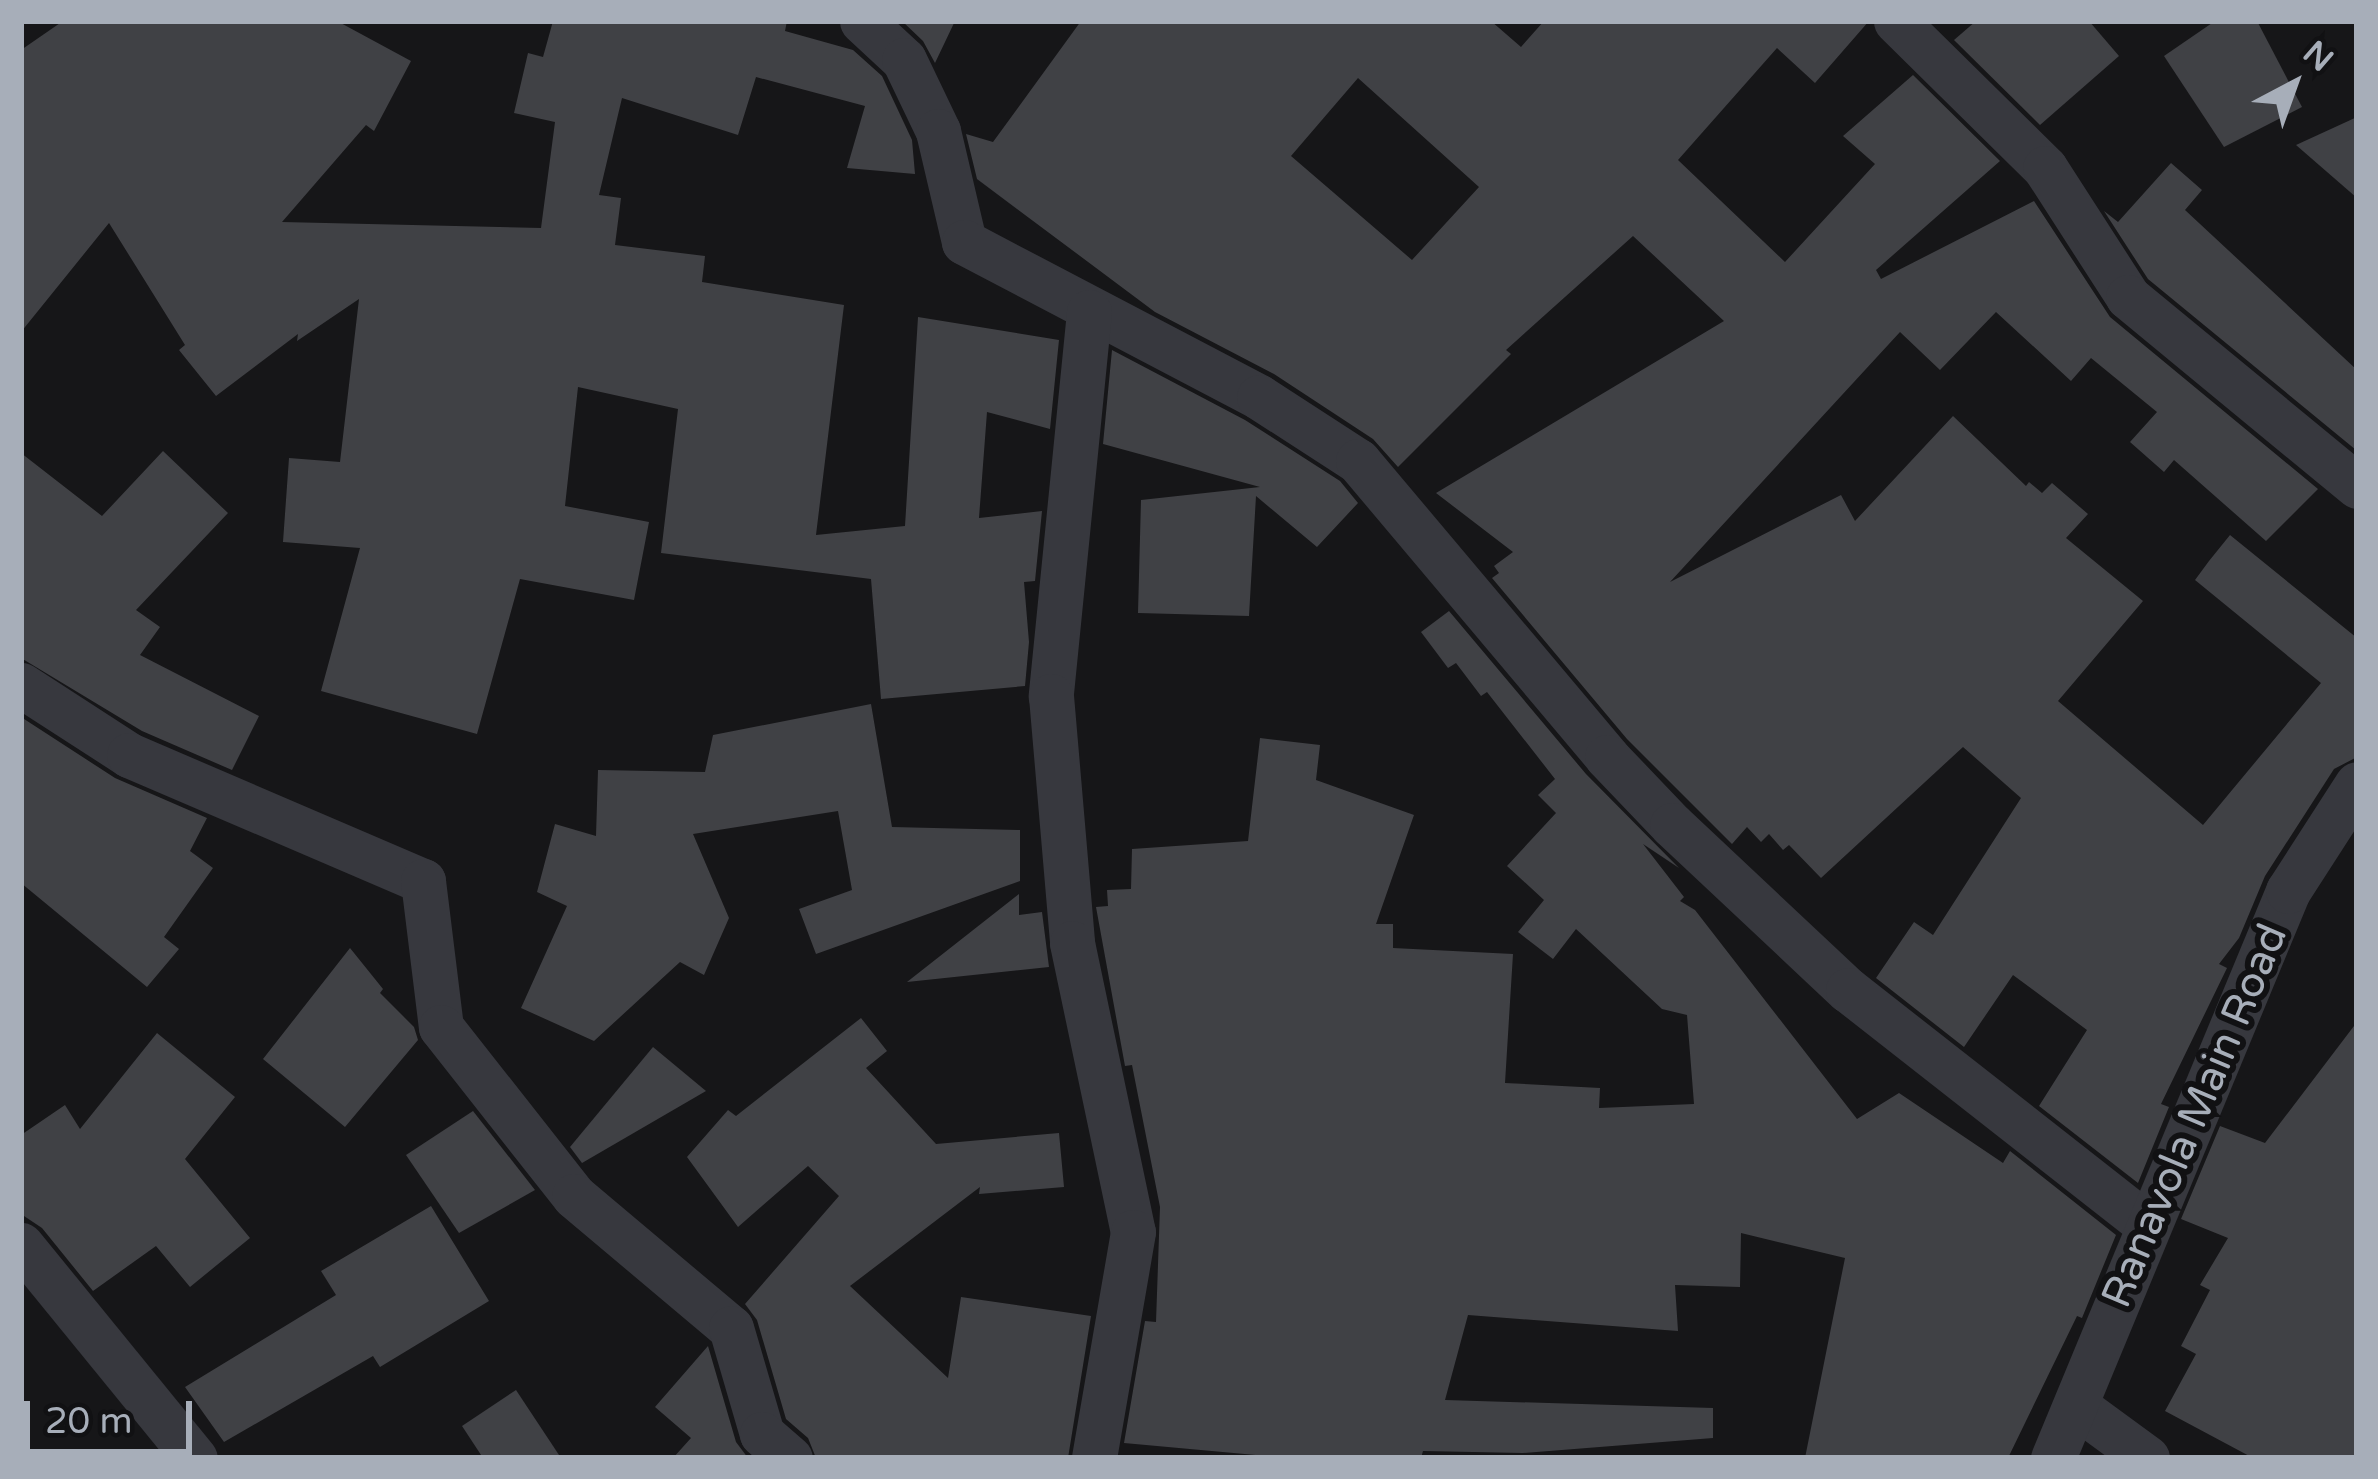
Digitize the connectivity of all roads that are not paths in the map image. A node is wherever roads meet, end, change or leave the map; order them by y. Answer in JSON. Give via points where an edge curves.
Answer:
{"nodes":[{"id":1,"x":862,"y":21,"type":"edge"},
{"id":2,"x":1897,"y":21,"type":"edge"},
{"id":3,"x":1089,"y":312,"type":"junction"},
{"id":4,"x":2357,"y":485,"type":"edge"},
{"id":5,"x":21,"y":685,"type":"edge"},
{"id":6,"x":2357,"y":784,"type":"edge"},
{"id":7,"x":2148,"y":1225,"type":"junction"},
{"id":8,"x":21,"y":1245,"type":"edge"},
{"id":9,"x":2076,"y":1406,"type":"junction"},
{"id":10,"x":195,"y":1458,"type":"edge"},
{"id":11,"x":790,"y":1458,"type":"edge"},
{"id":12,"x":1094,"y":1458,"type":"edge"},
{"id":13,"x":2053,"y":1458,"type":"edge"},
{"id":14,"x":2146,"y":1458,"type":"edge"}],
"edges":[{"from":1,"to":3,"type":"street","via":[[904,60],[938,131],[964,242]]},
{"from":2,"to":4,"type":"street","via":[[2045,168],[2128,297]]},
{"from":3,"to":7,"type":"street","via":[[1259,397],[1358,461],[1672,824],[1848,990]]},
{"from":3,"to":12,"type":"street","via":[[1052,696],[1072,943],[1133,1232]]},
{"from":5,"to":11,"type":"street","via":[[129,755],[423,881],[441,1027],[574,1196],[730,1328],[762,1434]]},
{"from":6,"to":7,"type":"street","name":"Ranavola Main Road","via":[[2288,891]]},
{"from":7,"to":9,"type":"street","name":"Ranavola Main Road"},
{"from":8,"to":10,"type":"street"},
{"from":9,"to":13,"type":"street","name":"Ranavola Main Road"},
{"from":9,"to":14,"type":"street"}]}
